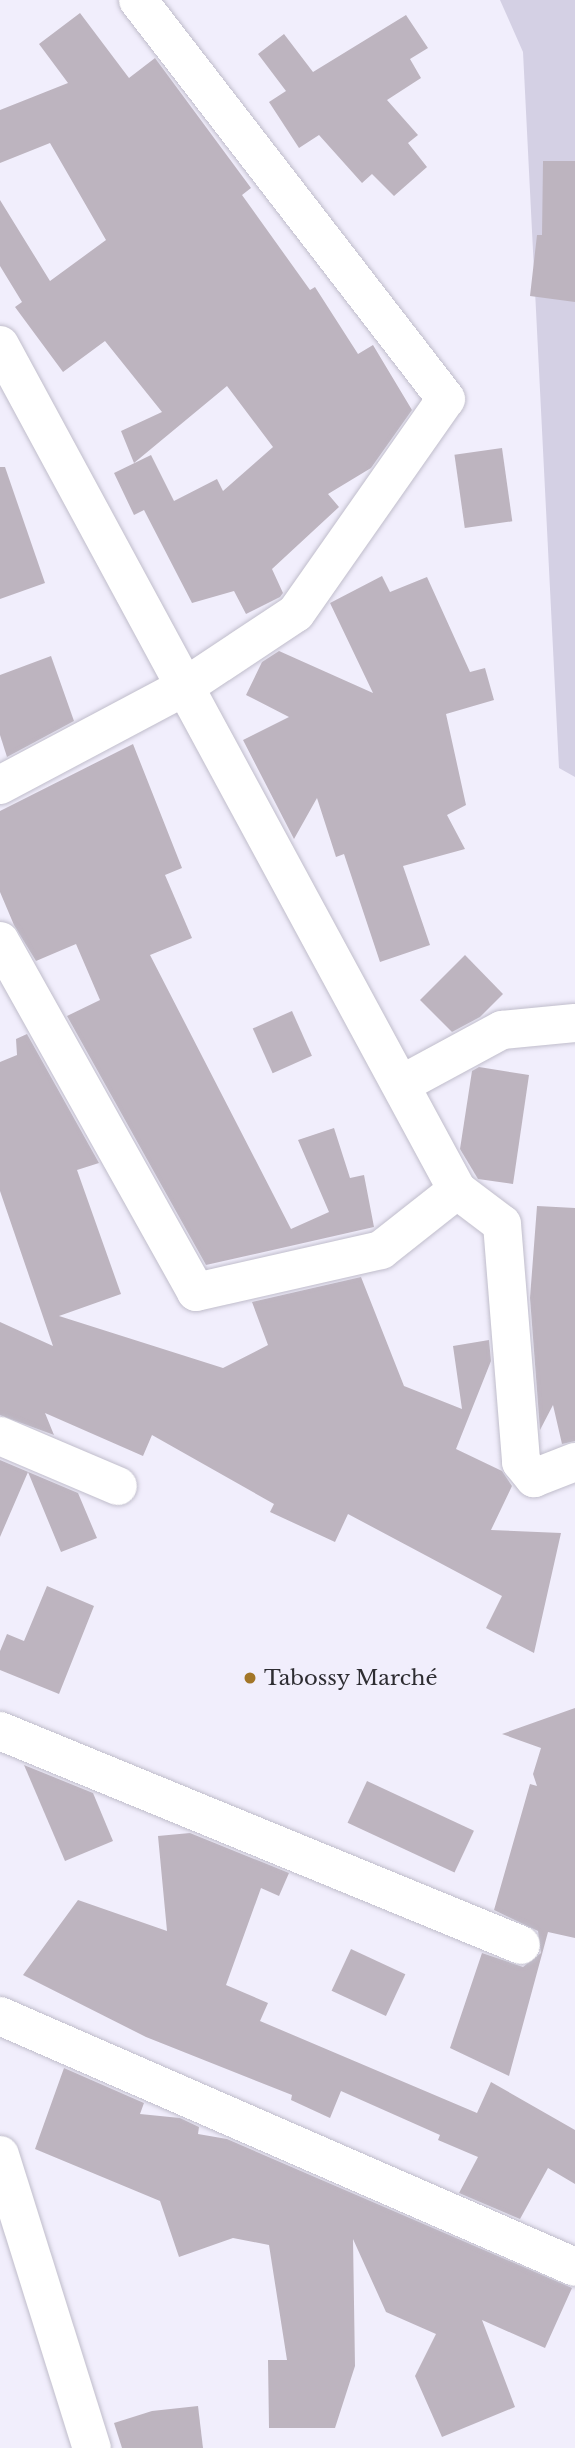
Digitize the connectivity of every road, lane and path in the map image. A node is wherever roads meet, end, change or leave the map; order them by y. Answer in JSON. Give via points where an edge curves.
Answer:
{"nodes":[{"id":1,"x":138,"y":0,"type":"edge"},
{"id":2,"x":0,"y":345,"type":"edge"},
{"id":3,"x":186,"y":686,"type":"junction"},
{"id":4,"x":0,"y":785,"type":"edge"},
{"id":5,"x":0,"y":941,"type":"edge"},
{"id":6,"x":575,"y":1023,"type":"edge"},
{"id":7,"x":402,"y":1084,"type":"junction"},
{"id":8,"x":457,"y":1190,"type":"junction"},
{"id":9,"x":0,"y":1436,"type":"edge"},
{"id":10,"x":575,"y":1462,"type":"edge"},
{"id":11,"x":118,"y":1486,"type":"dead end"},
{"id":12,"x":0,"y":1731,"type":"edge"},
{"id":13,"x":521,"y":1945,"type":"dead end"},
{"id":14,"x":0,"y":2016,"type":"edge"},
{"id":15,"x":0,"y":2155,"type":"edge"},
{"id":16,"x":575,"y":2267,"type":"edge"},
{"id":17,"x":92,"y":2448,"type":"edge"}],
"edges":[{"from":1,"to":3,"type":"street","via":[[446,399],[296,613]]},
{"from":2,"to":3,"type":"street"},
{"from":3,"to":4,"type":"street"},
{"from":3,"to":7,"type":"street"},
{"from":5,"to":8,"type":"street","via":[[196,1292],[381,1250]]},
{"from":6,"to":7,"type":"street","via":[[502,1030]]},
{"from":7,"to":8,"type":"street"},
{"from":8,"to":10,"type":"street","via":[[502,1224],[521,1462],[534,1478]]},
{"from":9,"to":11,"type":"street"},
{"from":12,"to":13,"type":"street"},
{"from":14,"to":16,"type":"street"},
{"from":15,"to":17,"type":"street"}]}
